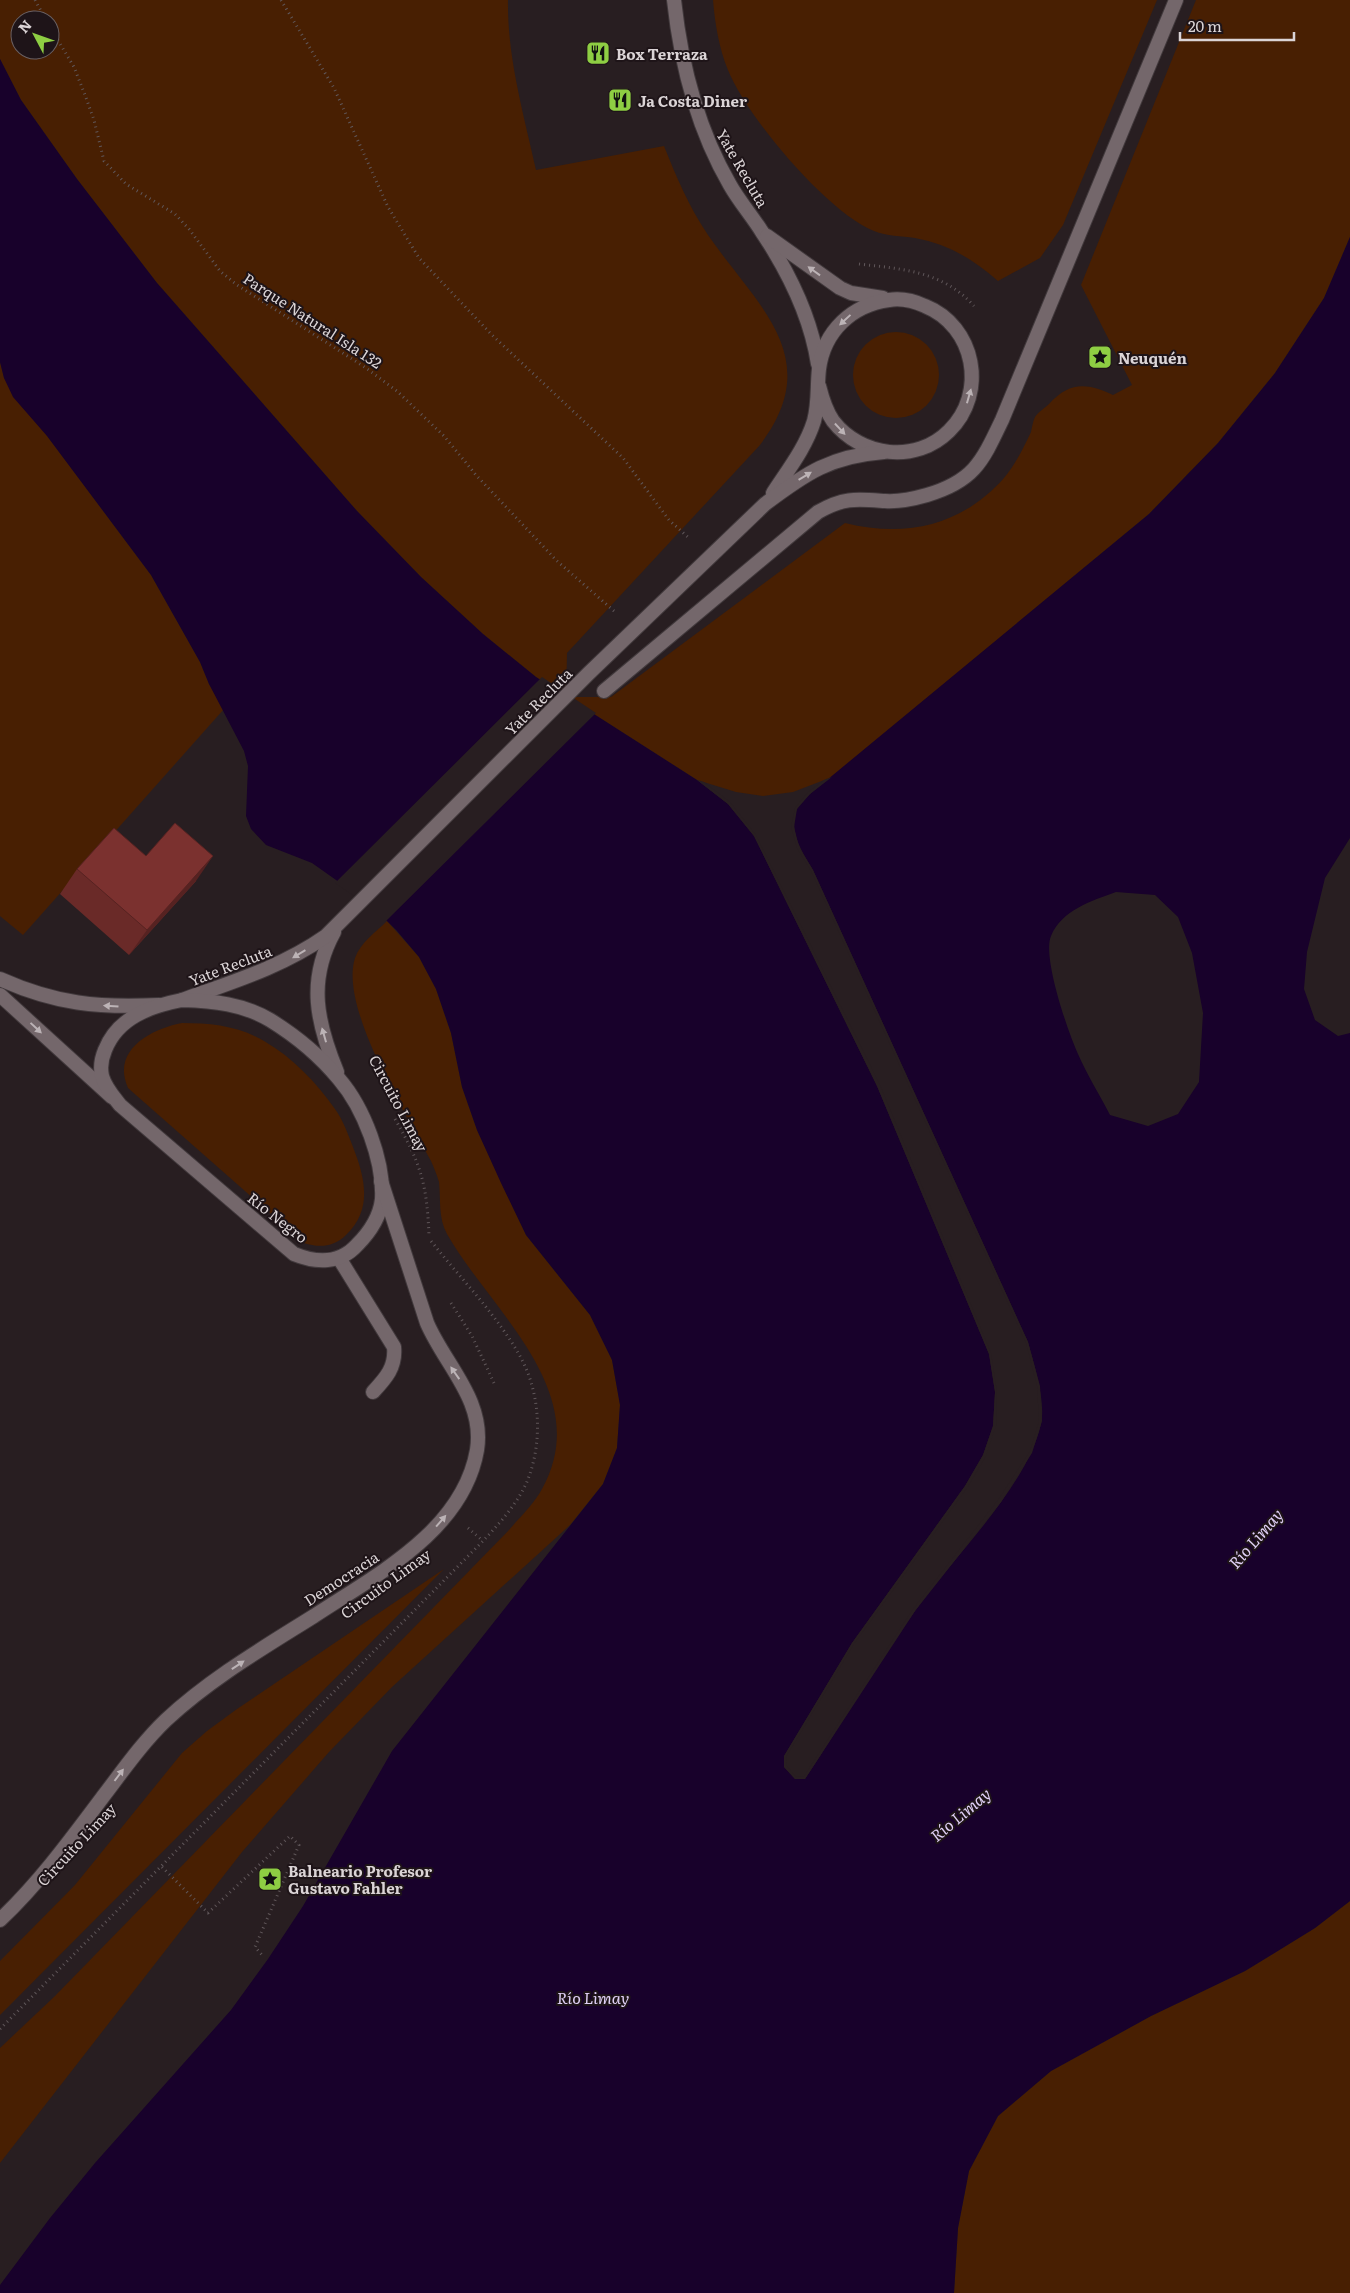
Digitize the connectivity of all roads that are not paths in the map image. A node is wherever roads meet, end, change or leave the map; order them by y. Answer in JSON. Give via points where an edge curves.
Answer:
{"nodes":[{"id":1,"x":674,"y":0,"type":"edge"},
{"id":2,"x":1176,"y":0,"type":"edge"},
{"id":3,"x":763,"y":232,"type":"junction"},
{"id":4,"x":890,"y":299,"type":"junction"},
{"id":5,"x":819,"y":370,"type":"junction"},
{"id":6,"x":820,"y":386,"type":"junction"},
{"id":7,"x":884,"y":452,"type":"junction"},
{"id":8,"x":765,"y":504,"type":"junction"},
{"id":9,"x":604,"y":690,"type":"dead end"},
{"id":10,"x":338,"y":925,"type":"junction"},
{"id":11,"x":0,"y":979,"type":"edge"},
{"id":12,"x":0,"y":995,"type":"edge"},
{"id":13,"x":182,"y":1000,"type":"junction"},
{"id":14,"x":159,"y":1005,"type":"junction"},
{"id":15,"x":340,"y":1080,"type":"junction"},
{"id":16,"x":120,"y":1105,"type":"junction"},
{"id":17,"x":381,"y":1181,"type":"junction"},
{"id":18,"x":339,"y":1258,"type":"junction"},
{"id":19,"x":373,"y":1392,"type":"dead end"},
{"id":20,"x":0,"y":1920,"type":"edge"}],
"edges":[{"from":1,"to":3,"type":"main road","name":"Yate Recluta","via":[[686,73],[704,133],[731,186]]},
{"from":2,"to":9,"type":"main road","via":[[1002,420],[975,469],[960,482],[923,496],[886,502],[854,499],[818,512]]},
{"from":4,"to":3,"type":"main road","name":"Yate Recluta","one_way":true,"via":[[864,296],[840,288]]},
{"from":3,"to":5,"type":"main road","name":"Yate Recluta","via":[[803,307],[815,343]]},
{"from":4,"to":5,"type":"main road","name":"Yate Recluta","one_way":true,"via":[[867,305],[848,316],[832,333]]},
{"from":7,"to":4,"type":"main road","name":"Yate Recluta","one_way":true,"via":[[908,452],[930,445],[949,431],[963,413],[972,383],[966,344],[954,325],[936,310],[913,301]]},
{"from":5,"to":6,"type":"main road","name":"Yate Recluta"},
{"from":6,"to":7,"type":"main road","name":"Yate Recluta","one_way":true,"via":[[832,420],[845,434],[862,445]]},
{"from":6,"to":8,"type":"main road","name":"Yate Recluta","via":[[806,440]]},
{"from":8,"to":7,"type":"main road","name":"Yate Recluta","one_way":true,"via":[[823,466],[858,454]]},
{"from":8,"to":10,"type":"main road","name":"Yate Recluta","via":[[588,674]]},
{"from":10,"to":13,"type":"main road","name":"Yate Recluta","one_way":true,"via":[[289,960]]},
{"from":15,"to":10,"type":"main road","name":"Yate Recluta","one_way":true,"via":[[322,1031],[316,986],[319,966]]},
{"from":14,"to":11,"type":"main road","name":"Río Negro","one_way":true,"via":[[120,1007],[55,1000]]},
{"from":12,"to":16,"type":"main road","name":"Río Negro","one_way":true},
{"from":13,"to":14,"type":"main road","name":"Río Negro"},
{"from":13,"to":15,"type":"main road","name":"Río Negro","via":[[240,1006],[269,1020],[297,1038]]},
{"from":14,"to":16,"type":"main road","name":"Río Negro","via":[[123,1023],[108,1040],[102,1058],[102,1075],[108,1090]]},
{"from":15,"to":17,"type":"main road","name":"Río Negro","via":[[366,1124]]},
{"from":16,"to":18,"type":"main road","name":"Río Negro","via":[[294,1254],[325,1261]]},
{"from":17,"to":18,"type":"main road","name":"Río Negro","via":[[382,1200],[368,1234]]},
{"from":20,"to":17,"type":"main road","name":"Democracia","one_way":true,"via":[[49,1869],[125,1767],[164,1722],[231,1669],[411,1550],[436,1526],[461,1493],[477,1450],[475,1410],[468,1392],[427,1323]]},
{"from":18,"to":19,"type":"main road","via":[[394,1347],[392,1369]]}]}
